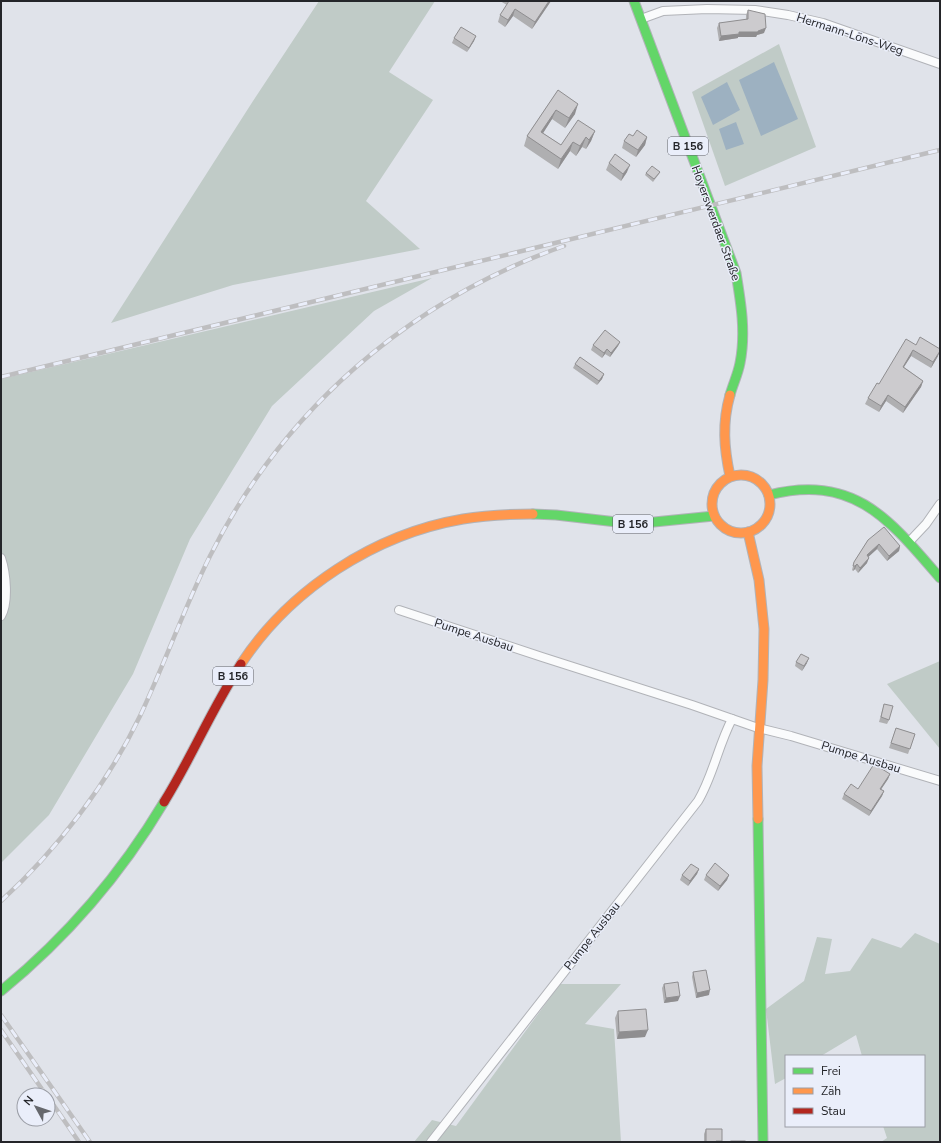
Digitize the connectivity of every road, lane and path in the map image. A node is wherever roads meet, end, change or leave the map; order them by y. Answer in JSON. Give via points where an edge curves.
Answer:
{"nodes":[{"id":1,"x":634,"y":1,"type":"edge"},
{"id":2,"x":641,"y":19,"type":"junction"},
{"id":3,"x":940,"y":64,"type":"edge"},
{"id":4,"x":730,"y":476,"type":"junction"},
{"id":5,"x":769,"y":496,"type":"junction"},
{"id":6,"x":940,"y":504,"type":"edge"},
{"id":7,"x":714,"y":516,"type":"junction"},
{"id":8,"x":748,"y":532,"type":"junction"},
{"id":9,"x":909,"y":542,"type":"junction"},
{"id":10,"x":1,"y":558,"type":"edge"},
{"id":11,"x":940,"y":578,"type":"edge"},
{"id":12,"x":399,"y":610,"type":"dead end"},
{"id":13,"x":1,"y":616,"type":"edge"},
{"id":14,"x":732,"y":719,"type":"junction"},
{"id":15,"x":758,"y":728,"type":"junction"},
{"id":16,"x":940,"y":781,"type":"edge"},
{"id":17,"x":1,"y":991,"type":"edge"},
{"id":18,"x":431,"y":1142,"type":"edge"},
{"id":19,"x":763,"y":1142,"type":"edge"}],
"edges":[{"from":1,"to":2,"type":"main road","name":"Hoyerswerdaer Straße","number":"B 156"},
{"from":2,"to":3,"type":"street","name":"Hermann-Löns-Weg","via":[[663,11],[755,10],[823,23]]},
{"from":2,"to":4,"type":"main road","name":"Hoyerswerdaer Straße","number":"B 156","via":[[736,273],[743,313],[743,338],[740,362],[726,409],[723,433]]},
{"from":4,"to":5,"type":"main road","via":[[742,475],[753,478],[763,486]]},
{"from":4,"to":7,"type":"main road","via":[[722,482],[712,499]]},
{"from":5,"to":8,"type":"main road","via":[[769,511],[764,522]]},
{"from":5,"to":9,"type":"main road","via":[[791,490],[832,491],[854,498],[879,513]]},
{"from":6,"to":9,"type":"street"},
{"from":7,"to":8,"type":"main road","via":[[726,530]]},
{"from":7,"to":17,"type":"main road","number":"B 156","via":[[638,524],[552,514],[508,514],[470,518],[397,539],[344,565],[303,595],[273,622],[225,689],[173,788],[116,874],[53,944]]},
{"from":8,"to":15,"type":"main road","via":[[761,587],[764,629],[763,682]]},
{"from":9,"to":11,"type":"main road"},
{"from":10,"to":13,"type":"street","via":[[6,591]]},
{"from":12,"to":14,"type":"street","name":"Pumpe Ausbau"},
{"from":14,"to":15,"type":"street","name":"Pumpe Ausbau"},
{"from":14,"to":18,"type":"street","name":"Pumpe Ausbau","via":[[698,801]]},
{"from":15,"to":16,"type":"street","name":"Pumpe Ausbau"},
{"from":15,"to":19,"type":"main road"}]}
